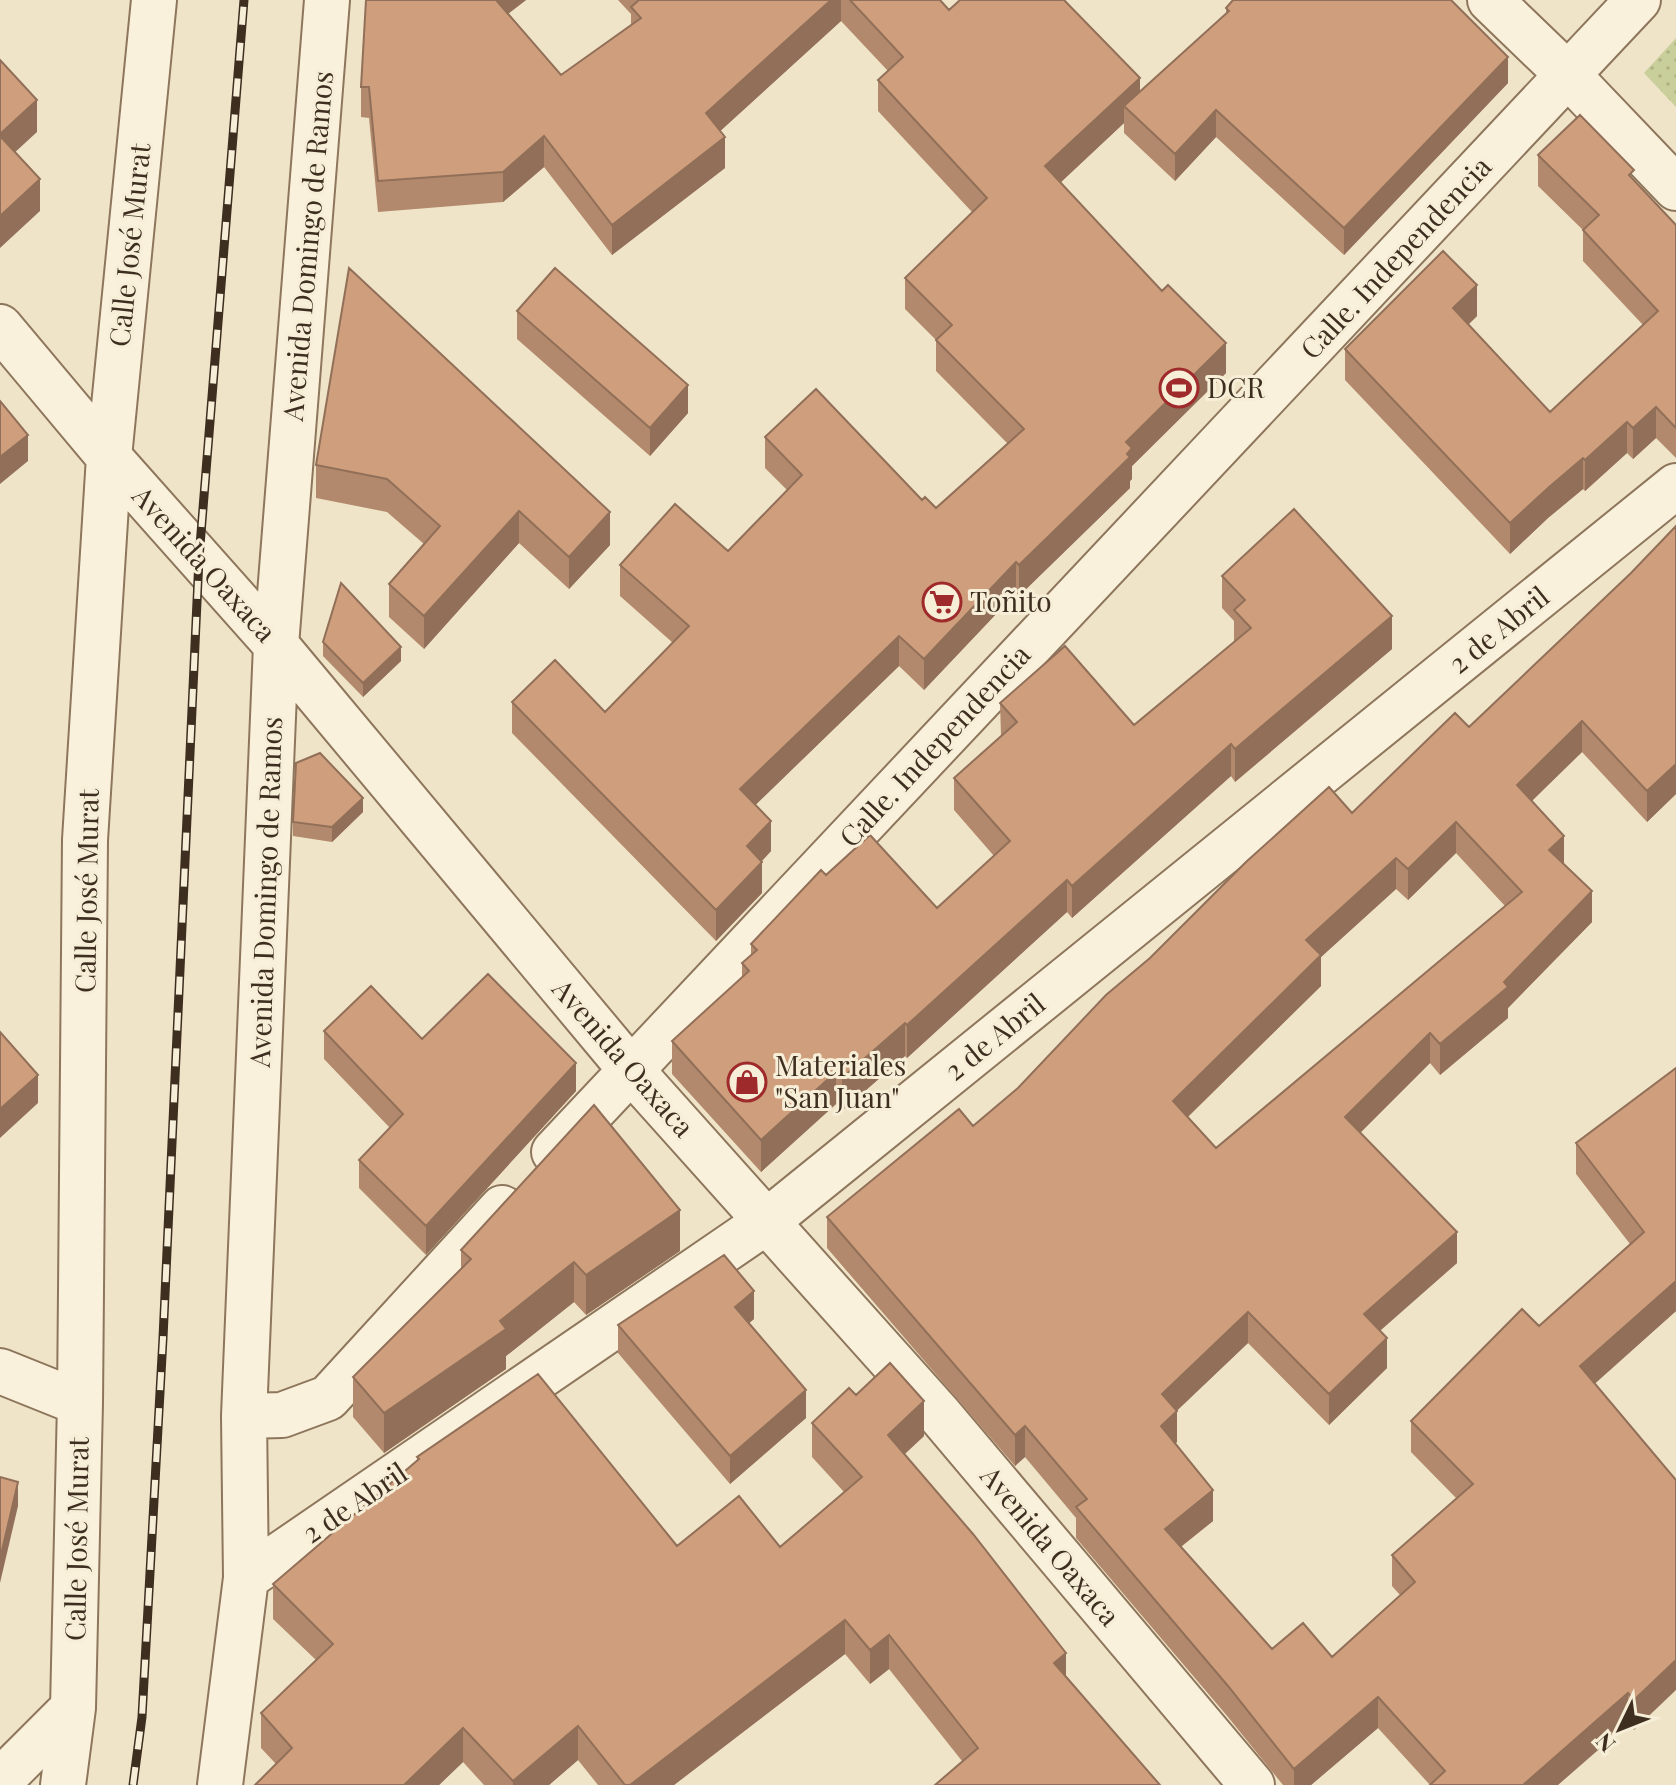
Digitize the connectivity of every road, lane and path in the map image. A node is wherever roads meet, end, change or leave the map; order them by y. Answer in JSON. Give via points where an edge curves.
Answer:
{"nodes":[{"id":1,"x":154,"y":0,"type":"edge"},
{"id":2,"x":327,"y":0,"type":"edge"},
{"id":3,"x":1490,"y":0,"type":"edge"},
{"id":4,"x":1638,"y":0,"type":"edge"},
{"id":5,"x":1568,"y":75,"type":"junction"},
{"id":6,"x":1676,"y":188,"type":"edge"},
{"id":7,"x":0,"y":327,"type":"edge"},
{"id":8,"x":109,"y":457,"type":"junction"},
{"id":9,"x":1676,"y":486,"type":"edge"},
{"id":10,"x":276,"y":645,"type":"junction"},
{"id":11,"x":630,"y":1069,"type":"junction"},
{"id":12,"x":766,"y":1222,"type":"junction"},
{"id":13,"x":0,"y":1371,"type":"edge"},
{"id":14,"x":80,"y":1403,"type":"junction"},
{"id":15,"x":244,"y":1416,"type":"junction"},
{"id":16,"x":246,"y":1578,"type":"junction"},
{"id":17,"x":73,"y":1708,"type":"junction"},
{"id":18,"x":0,"y":1781,"type":"edge"},
{"id":19,"x":63,"y":1785,"type":"edge"},
{"id":20,"x":220,"y":1785,"type":"edge"},
{"id":21,"x":1252,"y":1785,"type":"edge"}],
"edges":[{"from":1,"to":8,"type":"street","name":"Calle José Murat"},
{"from":2,"to":10,"type":"street","name":"Avenida Domingo de Ramos"},
{"from":3,"to":5,"type":"street"},
{"from":4,"to":5,"type":"street","name":"Calle. Independencia"},
{"from":5,"to":6,"type":"street"},
{"from":5,"to":11,"type":"street","name":"Calle. Independencia"},
{"from":7,"to":8,"type":"street","name":"Avenida Oaxaca"},
{"from":8,"to":10,"type":"street","name":"Avenida Oaxaca"},
{"from":8,"to":14,"type":"street","name":"Calle José Murat","via":[[85,840]]},
{"from":9,"to":12,"type":"street","name":"2 de Abril"},
{"from":10,"to":11,"type":"street","name":"Avenida Oaxaca"},
{"from":10,"to":15,"type":"street","name":"Avenida Domingo de Ramos"},
{"from":11,"to":12,"type":"street","name":"Avenida Oaxaca"},
{"from":11,"to":15,"type":"street","name":"Calle. Independencia","via":[[328,1398],[282,1415]]},
{"from":12,"to":16,"type":"street","name":"2 de Abril"},
{"from":12,"to":21,"type":"street","name":"Avenida Oaxaca","via":[[939,1414]]},
{"from":13,"to":14,"type":"street"},
{"from":14,"to":17,"type":"street","name":"Calle José Murat"},
{"from":15,"to":16,"type":"street","name":"Avenida Domingo de Ramos"},
{"from":16,"to":20,"type":"street","name":"Avenida Domingo de Ramos"},
{"from":17,"to":18,"type":"street"},
{"from":17,"to":19,"type":"street","name":"Calle José Murat"}]}
